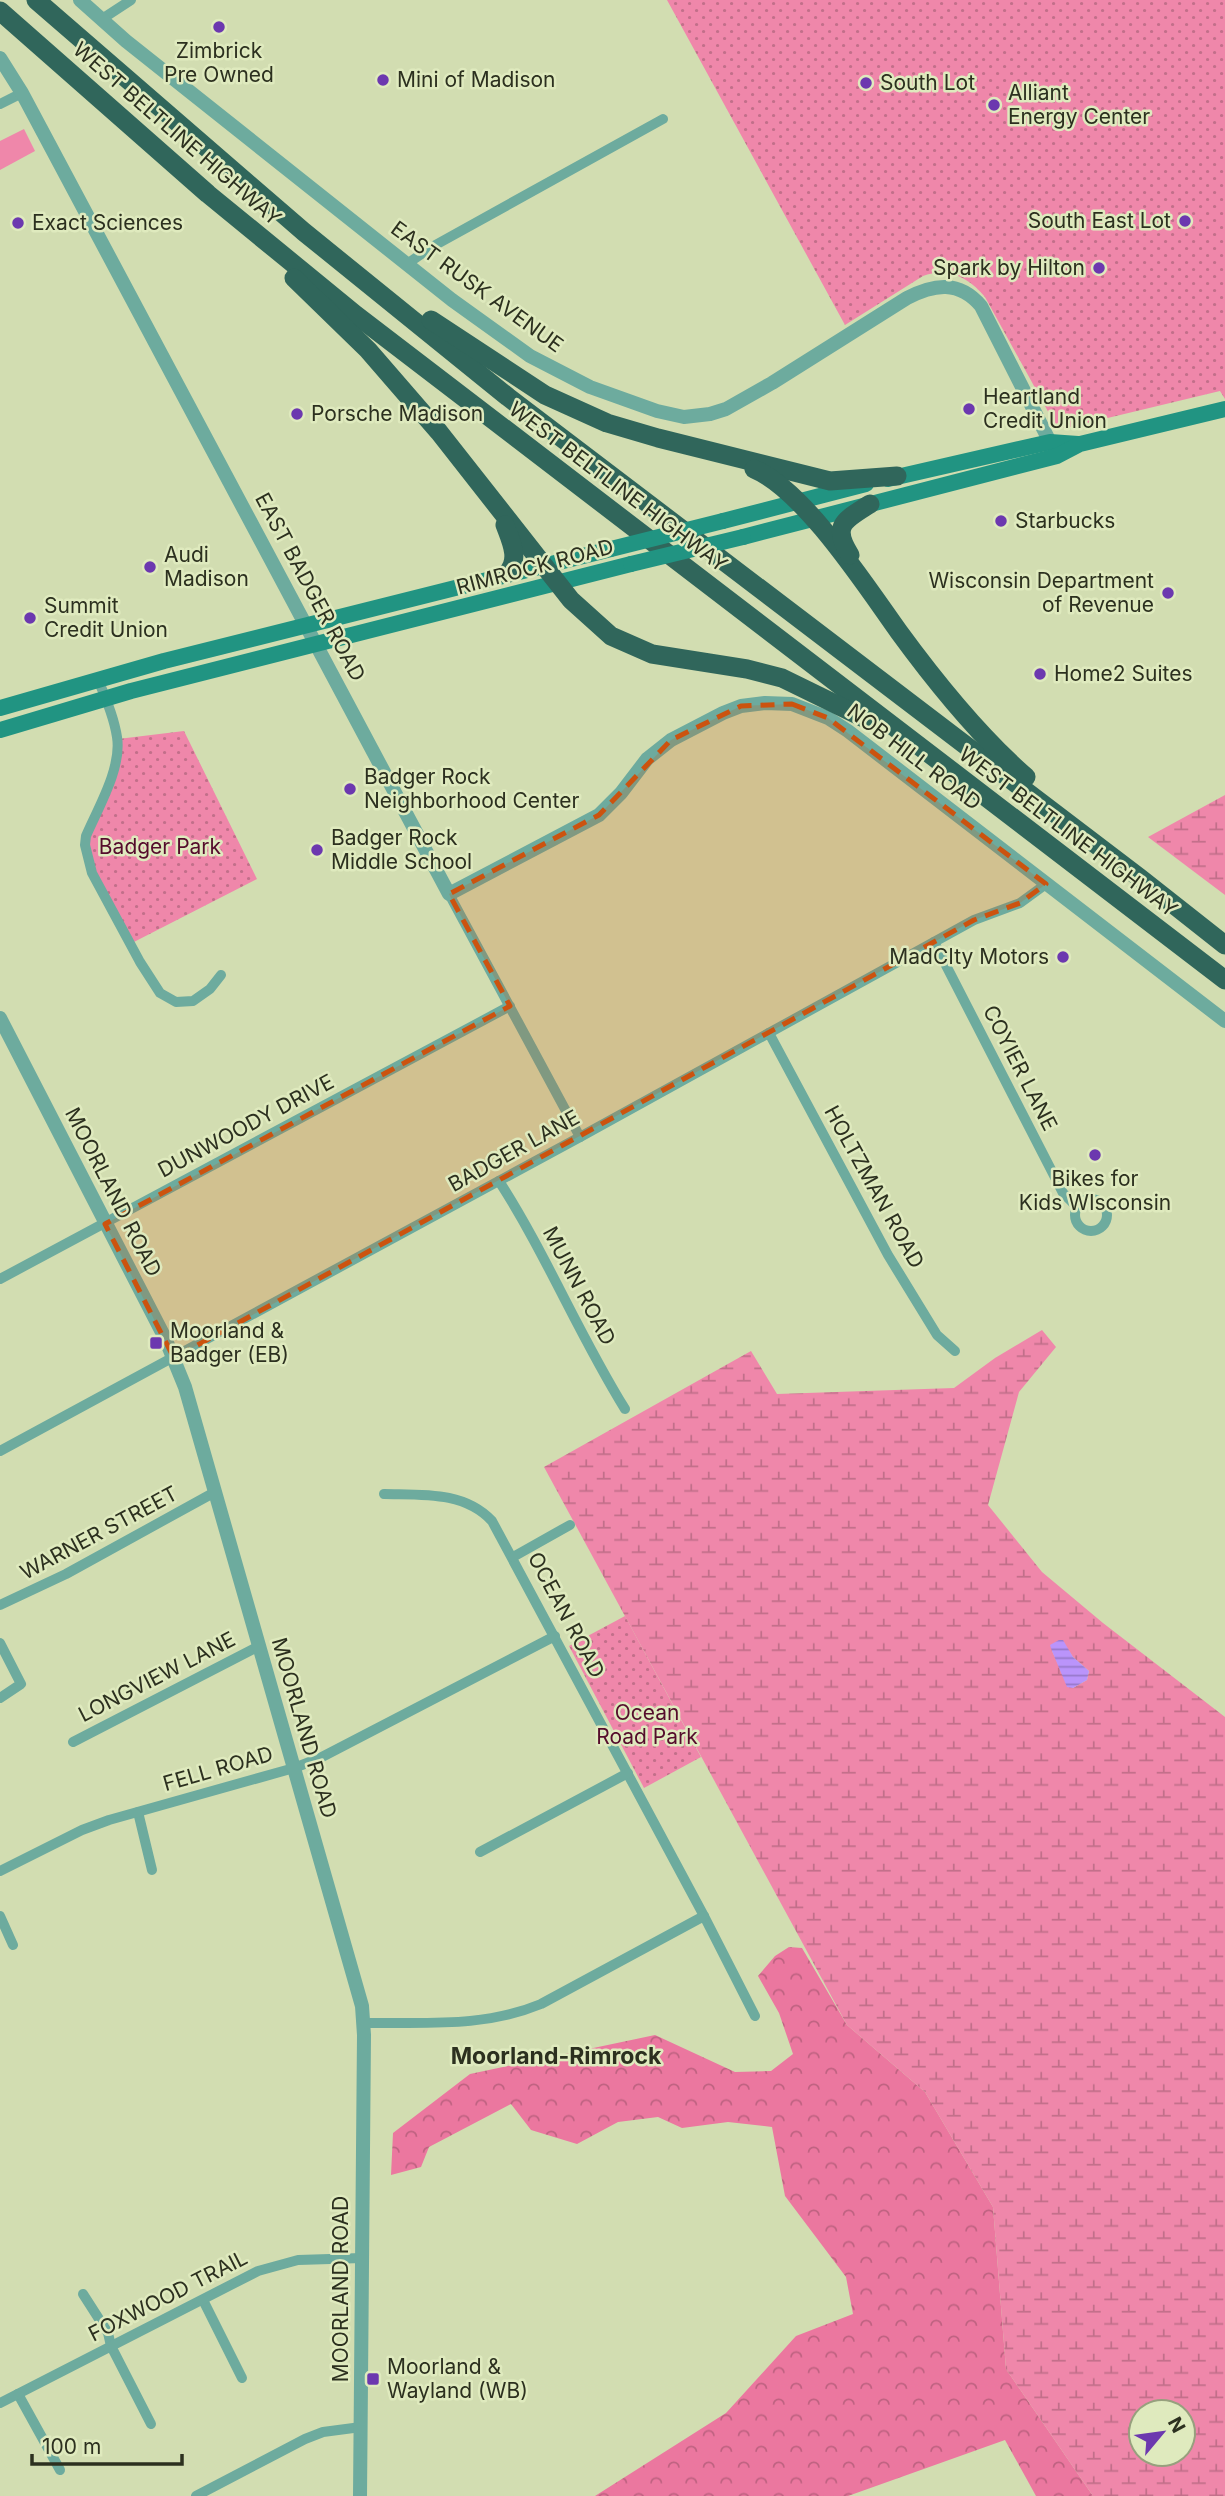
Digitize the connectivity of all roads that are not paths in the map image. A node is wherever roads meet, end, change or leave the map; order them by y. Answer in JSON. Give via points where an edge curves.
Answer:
{"nodes":[{"id":1,"x":36,"y":0,"type":"edge"},
{"id":2,"x":80,"y":0,"type":"edge"},
{"id":3,"x":131,"y":0,"type":"edge"},
{"id":4,"x":0,"y":11,"type":"edge"},
{"id":5,"x":102,"y":19,"type":"junction"},
{"id":6,"x":0,"y":58,"type":"edge"},
{"id":7,"x":22,"y":93,"type":"junction"},
{"id":8,"x":0,"y":104,"type":"edge"},
{"id":9,"x":663,"y":119,"type":"dead end"},
{"id":10,"x":208,"y":194,"type":"junction"},
{"id":11,"x":304,"y":232,"type":"junction"},
{"id":12,"x":407,"y":264,"type":"junction"},
{"id":13,"x":1225,"y":409,"type":"edge"},
{"id":14,"x":1053,"y":449,"type":"junction"},
{"id":15,"x":717,"y":453,"type":"junction"},
{"id":16,"x":897,"y":476,"type":"junction"},
{"id":17,"x":797,"y":502,"type":"junction"},
{"id":18,"x":870,"y":504,"type":"junction"},
{"id":19,"x":498,"y":507,"type":"junction"},
{"id":20,"x":812,"y":518,"type":"junction"},
{"id":21,"x":544,"y":565,"type":"junction"},
{"id":22,"x":506,"y":575,"type":"junction"},
{"id":23,"x":559,"y":584,"type":"junction"},
{"id":24,"x":875,"y":598,"type":"junction"},
{"id":25,"x":308,"y":626,"type":"junction"},
{"id":26,"x":317,"y":643,"type":"junction"},
{"id":27,"x":98,"y":680,"type":"junction"},
{"id":28,"x":106,"y":698,"type":"junction"},
{"id":29,"x":0,"y":708,"type":"edge"},
{"id":30,"x":0,"y":730,"type":"edge"},
{"id":31,"x":924,"y":751,"type":"junction"},
{"id":32,"x":1140,"y":878,"type":"junction"},
{"id":33,"x":1046,"y":884,"type":"junction"},
{"id":34,"x":449,"y":894,"type":"junction"},
{"id":35,"x":934,"y":942,"type":"junction"},
{"id":36,"x":1225,"y":945,"type":"edge"},
{"id":37,"x":221,"y":975,"type":"dead end"},
{"id":38,"x":1225,"y":979,"type":"edge"},
{"id":39,"x":510,"y":1006,"type":"junction"},
{"id":40,"x":0,"y":1018,"type":"edge"},
{"id":41,"x":1225,"y":1021,"type":"edge"},
{"id":42,"x":769,"y":1033,"type":"junction"},
{"id":43,"x":580,"y":1137,"type":"junction"},
{"id":44,"x":499,"y":1181,"type":"junction"},
{"id":45,"x":1077,"y":1207,"type":"dead end"},
{"id":46,"x":104,"y":1224,"type":"junction"},
{"id":47,"x":0,"y":1279,"type":"edge"},
{"id":48,"x":956,"y":1351,"type":"dead end"},
{"id":49,"x":173,"y":1358,"type":"junction"},
{"id":50,"x":625,"y":1409,"type":"dead end"},
{"id":51,"x":0,"y":1451,"type":"edge"},
{"id":52,"x":215,"y":1492,"type":"junction"},
{"id":53,"x":384,"y":1494,"type":"dead end"},
{"id":54,"x":570,"y":1525,"type":"dead end"},
{"id":55,"x":513,"y":1557,"type":"junction"},
{"id":56,"x":0,"y":1605,"type":"edge"},
{"id":57,"x":555,"y":1636,"type":"junction"},
{"id":58,"x":0,"y":1643,"type":"edge"},
{"id":59,"x":259,"y":1646,"type":"junction"},
{"id":60,"x":0,"y":1698,"type":"edge"},
{"id":61,"x":73,"y":1742,"type":"dead end"},
{"id":62,"x":294,"y":1768,"type":"junction"},
{"id":63,"x":628,"y":1773,"type":"junction"},
{"id":64,"x":138,"y":1812,"type":"junction"},
{"id":65,"x":480,"y":1852,"type":"dead end"},
{"id":66,"x":152,"y":1870,"type":"dead end"},
{"id":67,"x":0,"y":1871,"type":"edge"},
{"id":68,"x":0,"y":1916,"type":"edge"},
{"id":69,"x":704,"y":1916,"type":"junction"},
{"id":70,"x":13,"y":1945,"type":"dead end"},
{"id":71,"x":755,"y":2016,"type":"dead end"},
{"id":72,"x":363,"y":2023,"type":"junction"},
{"id":73,"x":362,"y":2258,"type":"junction"},
{"id":74,"x":83,"y":2294,"type":"dead end"},
{"id":75,"x":203,"y":2300,"type":"junction"},
{"id":76,"x":111,"y":2346,"type":"junction"},
{"id":77,"x":242,"y":2378,"type":"dead end"},
{"id":78,"x":18,"y":2393,"type":"junction"},
{"id":79,"x":0,"y":2403,"type":"edge"},
{"id":80,"x":151,"y":2424,"type":"dead end"},
{"id":81,"x":361,"y":2427,"type":"junction"},
{"id":82,"x":60,"y":2470,"type":"dead end"},
{"id":83,"x":196,"y":2496,"type":"edge"},
{"id":84,"x":360,"y":2496,"type":"edge"}],
"edges":[{"from":1,"to":11,"type":"highway","name":"WEST BELTLINE HIGHWAY"},
{"from":2,"to":5,"type":"street","name":"EAST RUSK AVENUE"},
{"from":3,"to":5,"type":"street"},
{"from":4,"to":10,"type":"highway","name":"WEST BELTLINE HIGHWAY"},
{"from":5,"to":12,"type":"street","name":"EAST RUSK AVENUE"},
{"from":6,"to":7,"type":"street","name":"EAST BADGER ROAD"},
{"from":7,"to":8,"type":"street"},
{"from":7,"to":25,"type":"street","name":"EAST BADGER ROAD"},
{"from":9,"to":12,"type":"street"},
{"from":10,"to":19,"type":"highway","via":[[368,350]]},
{"from":10,"to":31,"type":"highway","name":"WEST BELTLINE HIGHWAY","via":[[356,315]]},
{"from":11,"to":15,"type":"highway","via":[[545,395],[600,420]]},
{"from":11,"to":32,"type":"highway","name":"WEST BELTLINE HIGHWAY","via":[[508,397]]},
{"from":12,"to":14,"type":"street","name":"EAST RUSK AVENUE","via":[[547,365],[590,387],[684,417],[726,409],[907,298],[930,287],[949,285],[981,306]]},
{"from":13,"to":14,"type":"main road","name":"RIMROCK ROAD"},
{"from":14,"to":16,"type":"main road","name":"RIMROCK ROAD"},
{"from":14,"to":18,"type":"main road","name":"RIMROCK ROAD"},
{"from":15,"to":16,"type":"highway","via":[[830,481]]},
{"from":15,"to":17,"type":"highway","via":[[764,473]]},
{"from":16,"to":17,"type":"main road","name":"RIMROCK ROAD"},
{"from":17,"to":20,"type":"highway"},
{"from":17,"to":21,"type":"main road","name":"RIMROCK ROAD","bridge":true},
{"from":18,"to":20,"type":"main road","name":"RIMROCK ROAD"},
{"from":18,"to":24,"type":"highway","via":[[846,519],[840,532]]},
{"from":19,"to":21,"type":"highway"},
{"from":19,"to":22,"type":"highway","via":[[513,547],[514,562]]},
{"from":20,"to":23,"type":"main road","name":"RIMROCK ROAD","bridge":true},
{"from":20,"to":24,"type":"highway"},
{"from":21,"to":22,"type":"main road","name":"RIMROCK ROAD"},
{"from":21,"to":23,"type":"highway"},
{"from":22,"to":25,"type":"main road","name":"RIMROCK ROAD"},
{"from":23,"to":26,"type":"main road","name":"RIMROCK ROAD"},
{"from":23,"to":31,"type":"highway","via":[[599,626],[632,647],[782,678]]},
{"from":24,"to":32,"type":"highway","via":[[965,715],[1010,763]]},
{"from":25,"to":26,"type":"street","name":"EAST BADGER ROAD"},
{"from":25,"to":27,"type":"main road","name":"RIMROCK ROAD"},
{"from":26,"to":28,"type":"main road","name":"RIMROCK ROAD"},
{"from":26,"to":34,"type":"street","name":"EAST BADGER ROAD"},
{"from":27,"to":28,"type":"street"},
{"from":27,"to":29,"type":"main road","name":"RIMROCK ROAD"},
{"from":28,"to":30,"type":"main road","name":"RIMROCK ROAD"},
{"from":28,"to":37,"type":"street","via":[[118,739],[118,757],[86,836],[92,873],[160,993],[176,1002],[193,1001]]},
{"from":31,"to":38,"type":"highway","name":"WEST BELTLINE HIGHWAY"},
{"from":32,"to":36,"type":"highway","name":"WEST BELTLINE HIGHWAY"},
{"from":33,"to":34,"type":"street","name":"NOB HILL ROAD","via":[[838,724],[792,704],[765,703],[741,706],[671,740],[647,759],[599,815]]},
{"from":33,"to":35,"type":"street","name":"BADGER LANE","via":[[1020,903],[974,920]]},
{"from":33,"to":41,"type":"street","name":"NOB HILL ROAD"},
{"from":34,"to":39,"type":"street","name":"EAST BADGER ROAD"},
{"from":35,"to":42,"type":"street","name":"BADGER LANE"},
{"from":35,"to":45,"type":"street","name":"COYIER LANE","via":[[1063,1193]]},
{"from":39,"to":43,"type":"street","name":"EAST BADGER ROAD"},
{"from":39,"to":46,"type":"street","name":"DUNWOODY DRIVE"},
{"from":40,"to":46,"type":"street","name":"MOORLAND ROAD"},
{"from":42,"to":43,"type":"street","name":"BADGER LANE"},
{"from":42,"to":48,"type":"street","name":"HOLTZMAN ROAD","via":[[888,1255],[936,1335]]},
{"from":43,"to":44,"type":"street","name":"BADGER LANE"},
{"from":44,"to":49,"type":"street","name":"BADGER LANE"},
{"from":44,"to":50,"type":"street","name":"MUNN ROAD"},
{"from":46,"to":47,"type":"street","name":"DUNWOODY DRIVE"},
{"from":46,"to":49,"type":"street","name":"MOORLAND ROAD"},
{"from":49,"to":51,"type":"street","name":"BADGER LANE"},
{"from":49,"to":52,"type":"street","name":"MOORLAND ROAD"},
{"from":52,"to":56,"type":"street","name":"WARNER STREET"},
{"from":52,"to":59,"type":"street","name":"MOORLAND ROAD"},
{"from":53,"to":55,"type":"street","name":"OCEAN ROAD","via":[[431,1495],[473,1506],[492,1521]]},
{"from":54,"to":55,"type":"street"},
{"from":55,"to":57,"type":"street","name":"OCEAN ROAD"},
{"from":57,"to":62,"type":"street","name":"FELL ROAD"},
{"from":57,"to":63,"type":"street","name":"OCEAN ROAD"},
{"from":58,"to":60,"type":"street","via":[[21,1684]]},
{"from":59,"to":61,"type":"street","name":"LONGVIEW LANE"},
{"from":59,"to":62,"type":"street","name":"MOORLAND ROAD"},
{"from":62,"to":64,"type":"street","name":"FELL ROAD"},
{"from":62,"to":72,"type":"street","name":"MOORLAND ROAD"},
{"from":63,"to":65,"type":"street"},
{"from":63,"to":69,"type":"street","name":"OCEAN ROAD"},
{"from":64,"to":66,"type":"street"},
{"from":64,"to":67,"type":"street","name":"FELL ROAD","via":[[82,1830]]},
{"from":68,"to":70,"type":"street"},
{"from":69,"to":71,"type":"street","name":"OCEAN ROAD"},
{"from":69,"to":72,"type":"street","via":[[541,2004],[513,2014],[463,2022]]},
{"from":72,"to":73,"type":"street","name":"MOORLAND ROAD"},
{"from":73,"to":75,"type":"street","name":"FOXWOOD TRAIL","via":[[287,2262],[258,2271]]},
{"from":73,"to":81,"type":"street","name":"MOORLAND ROAD"},
{"from":74,"to":76,"type":"street","via":[[108,2333]]},
{"from":75,"to":76,"type":"street","name":"FOXWOOD TRAIL"},
{"from":75,"to":77,"type":"street"},
{"from":76,"to":78,"type":"street","name":"FOXWOOD TRAIL"},
{"from":76,"to":80,"type":"street"},
{"from":78,"to":79,"type":"street","name":"FOXWOOD TRAIL"},
{"from":78,"to":82,"type":"street"},
{"from":81,"to":83,"type":"street","via":[[305,2439]]},
{"from":81,"to":84,"type":"street","name":"MOORLAND ROAD"}]}
